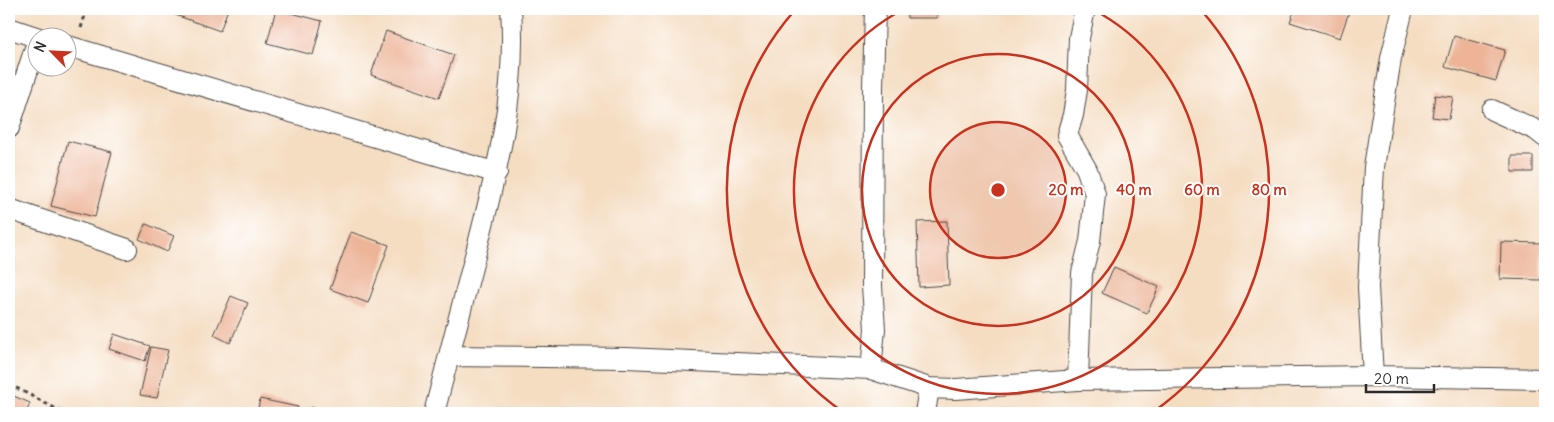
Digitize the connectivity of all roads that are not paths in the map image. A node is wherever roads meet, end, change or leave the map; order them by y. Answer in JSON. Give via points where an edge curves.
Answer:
{"nodes":[{"id":1,"x":511,"y":9,"type":"edge"},
{"id":2,"x":876,"y":9,"type":"edge"},
{"id":3,"x":1085,"y":9,"type":"edge"},
{"id":4,"x":1403,"y":9,"type":"edge"},
{"id":5,"x":9,"y":28,"type":"edge"},
{"id":6,"x":28,"y":35,"type":"edge"},
{"id":7,"x":78,"y":49,"type":"edge"},
{"id":8,"x":28,"y":69,"type":"edge"},
{"id":9,"x":1492,"y":110,"type":"dead end"},
{"id":10,"x":9,"y":128,"type":"edge"},
{"id":11,"x":1545,"y":137,"type":"edge"},
{"id":12,"x":497,"y":173,"type":"junction"},
{"id":13,"x":9,"y":208,"type":"edge"},
{"id":14,"x":127,"y":249,"type":"dead end"},
{"id":15,"x":449,"y":356,"type":"junction"},
{"id":16,"x":871,"y":369,"type":"junction"},
{"id":17,"x":1373,"y":376,"type":"junction"},
{"id":18,"x":1545,"y":379,"type":"edge"},
{"id":19,"x":1078,"y":380,"type":"junction"},
{"id":20,"x":928,"y":388,"type":"junction"},
{"id":21,"x":434,"y":413,"type":"edge"},
{"id":22,"x":925,"y":413,"type":"edge"}],
"edges":[{"from":1,"to":12,"type":"street","via":[[509,110]]},
{"from":2,"to":16,"type":"street","via":[[872,286],[875,329]]},
{"from":3,"to":19,"type":"street","via":[[1079,38],[1074,107],[1067,136],[1087,170],[1095,194],[1090,241],[1082,273]]},
{"from":4,"to":17,"type":"street","via":[[1391,58],[1374,167],[1368,287]]},
{"from":5,"to":6,"type":"street"},
{"from":7,"to":12,"type":"street"},
{"from":8,"to":10,"type":"street"},
{"from":9,"to":11,"type":"street"},
{"from":12,"to":15,"type":"street"},
{"from":13,"to":14,"type":"street"},
{"from":15,"to":16,"type":"street","via":[[626,358]]},
{"from":15,"to":21,"type":"street"},
{"from":16,"to":20,"type":"street"},
{"from":17,"to":18,"type":"street"},
{"from":17,"to":19,"type":"street"},
{"from":19,"to":20,"type":"street"},
{"from":20,"to":22,"type":"street"}]}
